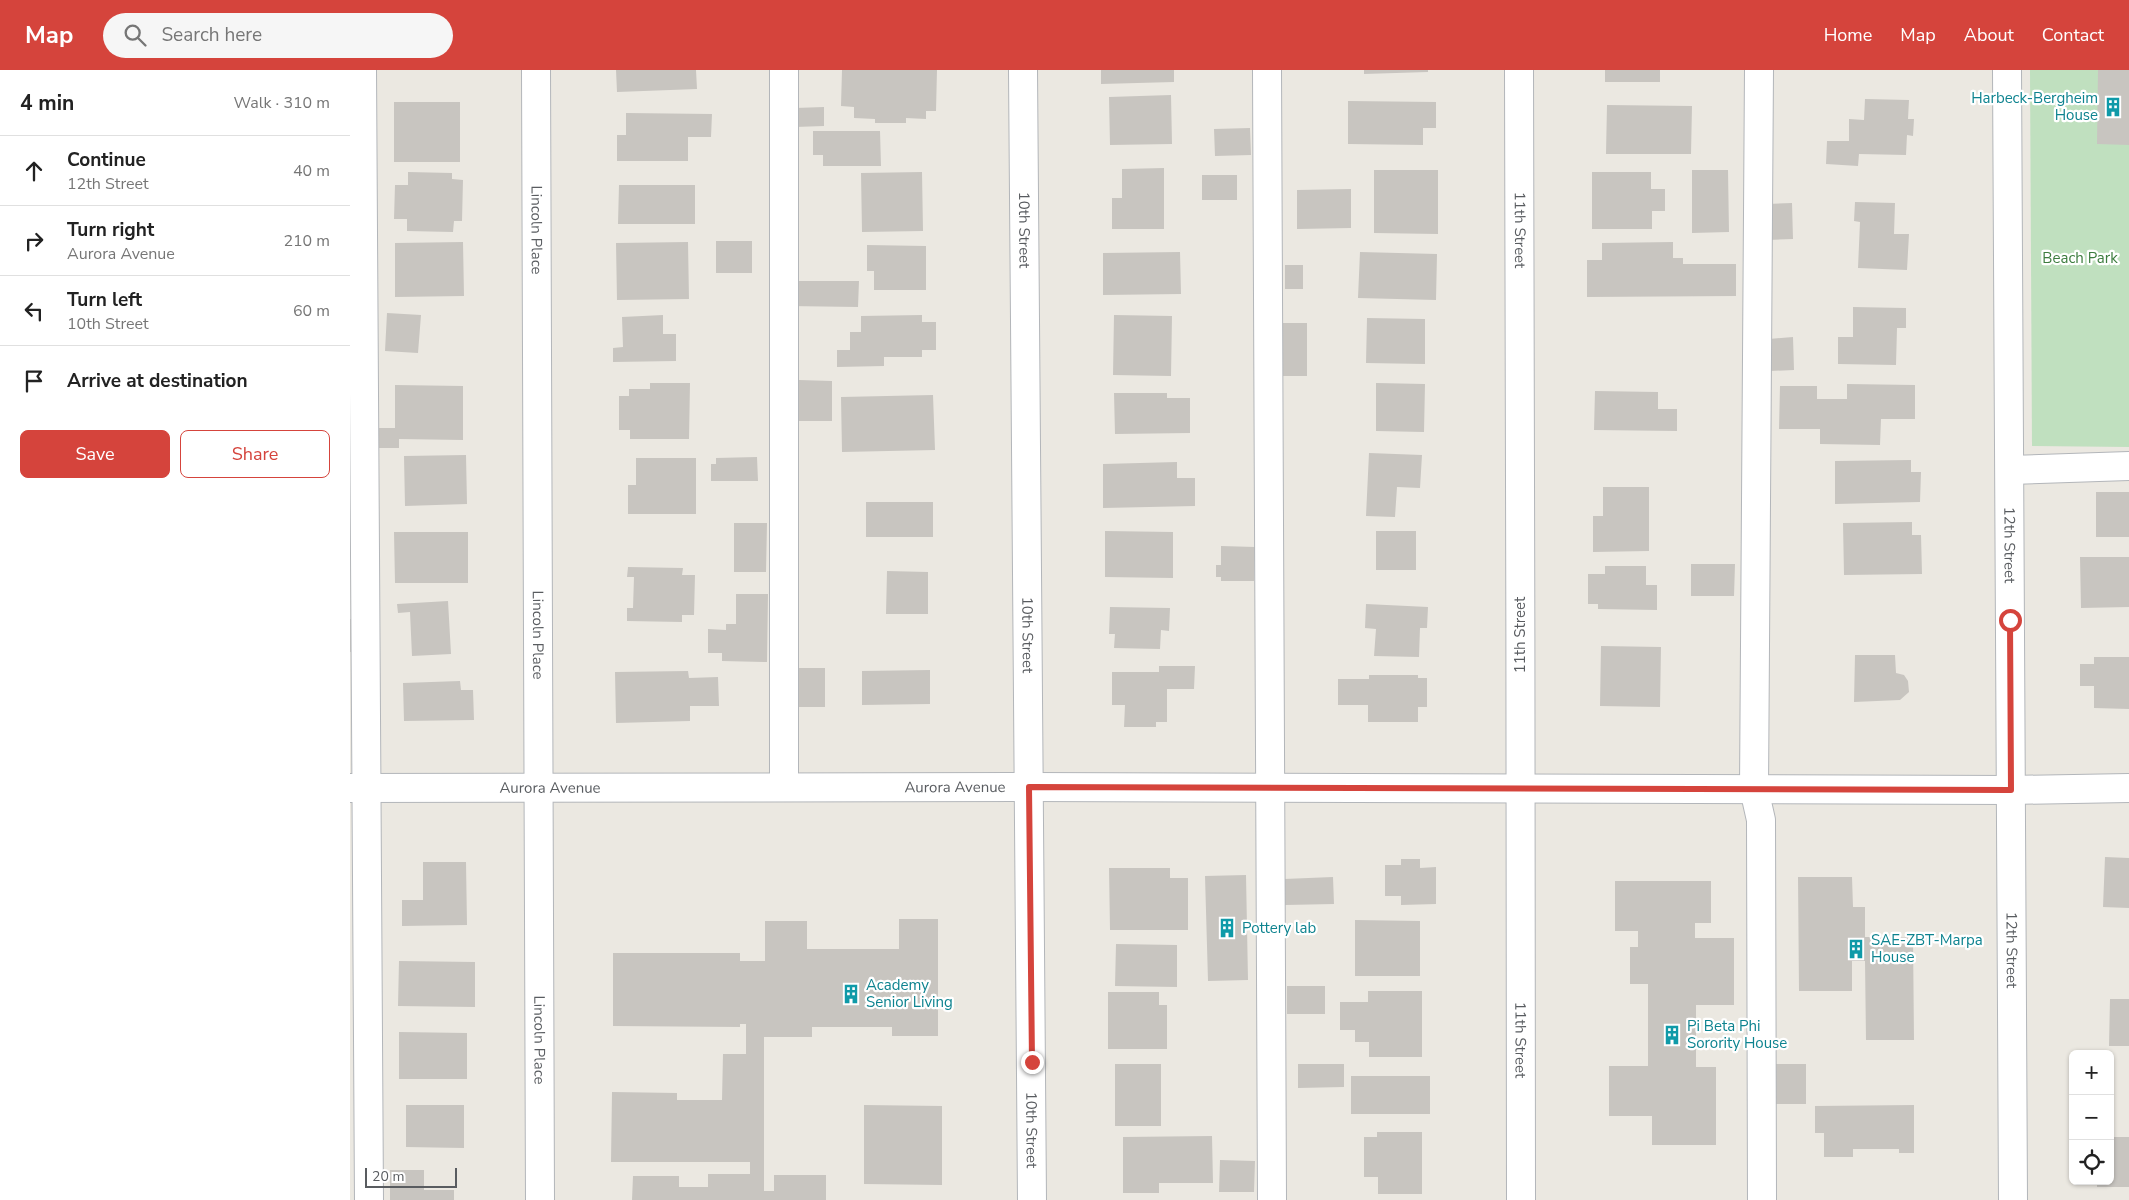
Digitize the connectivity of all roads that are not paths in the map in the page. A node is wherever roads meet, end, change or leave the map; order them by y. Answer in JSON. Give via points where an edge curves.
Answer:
{"nodes":[{"id":1,"x":362,"y":70,"type":"edge"},
{"id":2,"x":536,"y":70,"type":"edge"},
{"id":3,"x":784,"y":70,"type":"edge"},
{"id":4,"x":1023,"y":70,"type":"edge"},
{"id":5,"x":1267,"y":70,"type":"edge"},
{"id":6,"x":1519,"y":70,"type":"edge"},
{"id":7,"x":1759,"y":70,"type":"edge"},
{"id":8,"x":2006,"y":70,"type":"edge"},
{"id":9,"x":2129,"y":466,"type":"edge"},
{"id":10,"x":2010,"y":470,"type":"junction"},
{"id":11,"x":539,"y":787,"type":"junction"},
{"id":12,"x":784,"y":787,"type":"junction"},
{"id":13,"x":1029,"y":787,"type":"junction"},
{"id":14,"x":358,"y":788,"type":"edge"},
{"id":15,"x":2129,"y":788,"type":"edge"},
{"id":16,"x":1271,"y":789,"type":"junction"},
{"id":17,"x":1519,"y":789,"type":"junction"},
{"id":18,"x":1754,"y":789,"type":"junction"},
{"id":19,"x":2011,"y":790,"type":"junction"},
{"id":20,"x":369,"y":1200,"type":"edge"},
{"id":21,"x":540,"y":1200,"type":"edge"},
{"id":22,"x":1032,"y":1200,"type":"edge"},
{"id":23,"x":1272,"y":1200,"type":"edge"},
{"id":24,"x":1520,"y":1200,"type":"edge"},
{"id":25,"x":1762,"y":1200,"type":"edge"},
{"id":26,"x":2013,"y":1200,"type":"edge"}],
"edges":[{"from":1,"to":14,"type":"street"},
{"from":2,"to":11,"type":"street","name":"Lincoln Place"},
{"from":3,"to":12,"type":"street"},
{"from":4,"to":13,"type":"street","name":"10th Street"},
{"from":5,"to":16,"type":"street"},
{"from":6,"to":17,"type":"street","name":"11th Street"},
{"from":7,"to":18,"type":"street"},
{"from":8,"to":10,"type":"street","name":"12th Street"},
{"from":9,"to":10,"type":"street"},
{"from":10,"to":19,"type":"street","name":"12th Street"},
{"from":11,"to":12,"type":"street","name":"Aurora Avenue"},
{"from":11,"to":14,"type":"street","name":"Aurora Avenue"},
{"from":11,"to":21,"type":"street","name":"Lincoln Place"},
{"from":12,"to":13,"type":"street","name":"Aurora Avenue"},
{"from":13,"to":16,"type":"street","name":"Aurora Avenue"},
{"from":13,"to":22,"type":"street","name":"10th Street"},
{"from":14,"to":20,"type":"street"},
{"from":15,"to":19,"type":"street","name":"Aurora Avenue"},
{"from":16,"to":17,"type":"street","name":"Aurora Avenue"},
{"from":16,"to":23,"type":"street"},
{"from":17,"to":18,"type":"street","name":"Aurora Avenue"},
{"from":17,"to":24,"type":"street","name":"11th Street"},
{"from":18,"to":19,"type":"street","name":"Aurora Avenue"},
{"from":18,"to":25,"type":"street","via":[[1761,820]]},
{"from":19,"to":26,"type":"street","name":"12th Street"}]}
